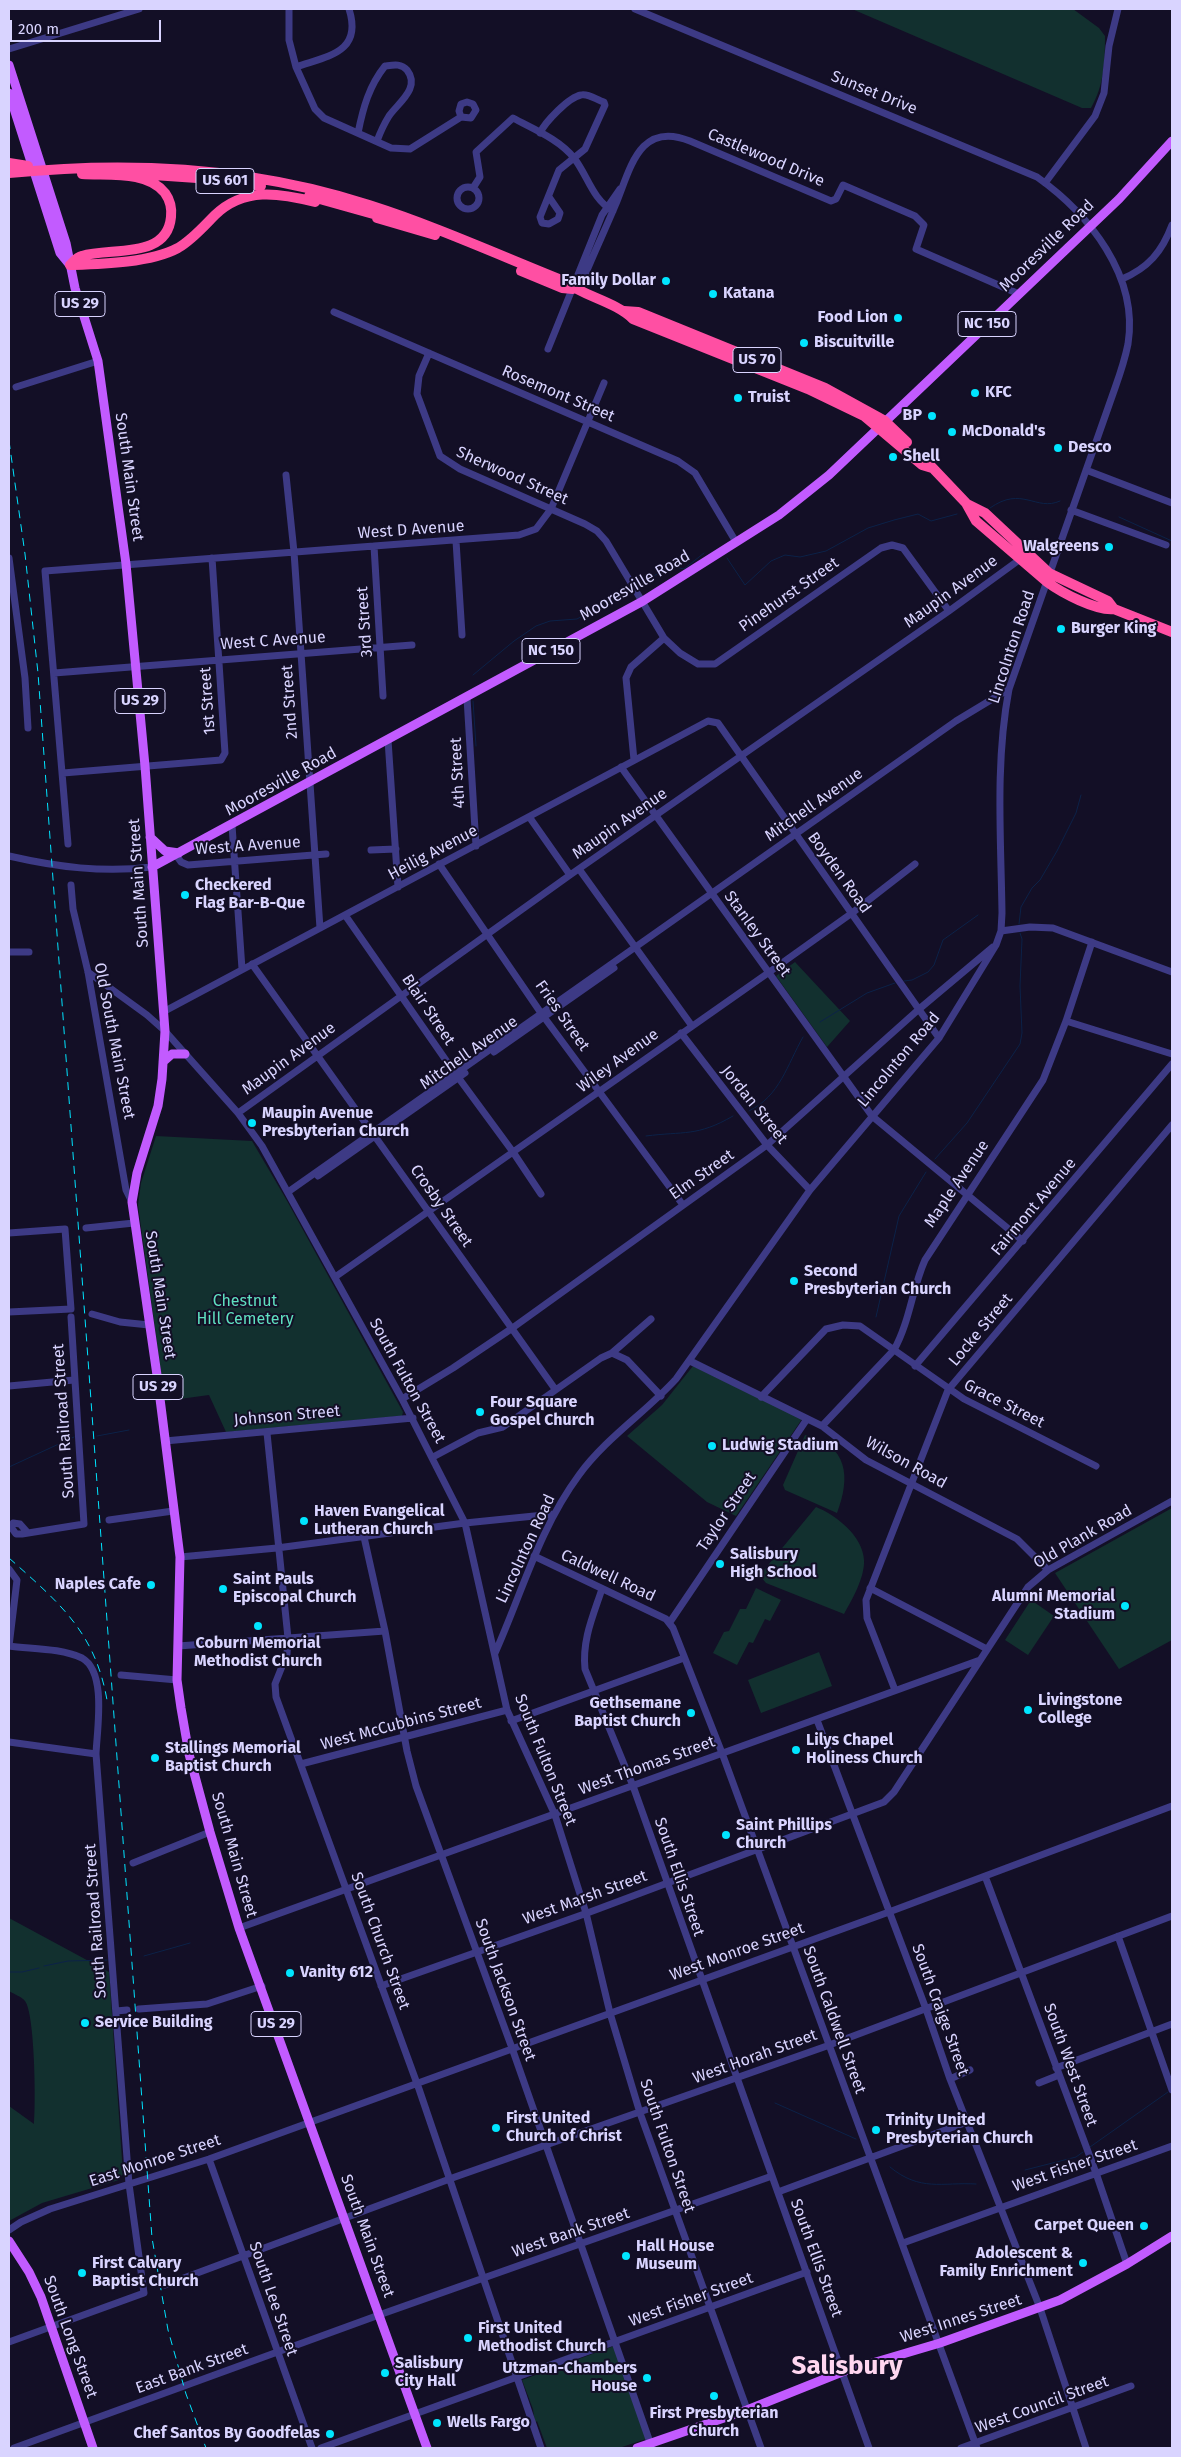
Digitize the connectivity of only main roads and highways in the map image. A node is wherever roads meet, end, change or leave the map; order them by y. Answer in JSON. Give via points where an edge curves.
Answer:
{"nodes":[{"id":1,"x":9,"y":65,"type":"edge"},
{"id":2,"x":9,"y":93,"type":"edge"},
{"id":3,"x":1172,"y":141,"type":"edge"},
{"id":4,"x":32,"y":150,"type":"junction"},
{"id":5,"x":9,"y":162,"type":"edge"},
{"id":6,"x":82,"y":170,"type":"junction"},
{"id":7,"x":9,"y":173,"type":"edge"},
{"id":8,"x":9,"y":179,"type":"edge"},
{"id":9,"x":435,"y":235,"type":"junction"},
{"id":10,"x":70,"y":265,"type":"junction"},
{"id":11,"x":574,"y":289,"type":"junction"},
{"id":12,"x":882,"y":424,"type":"junction"},
{"id":13,"x":966,"y":503,"type":"junction"},
{"id":14,"x":1048,"y":577,"type":"junction"},
{"id":15,"x":1172,"y":632,"type":"edge"},
{"id":16,"x":150,"y":838,"type":"junction"},
{"id":17,"x":178,"y":854,"type":"junction"},
{"id":18,"x":152,"y":867,"type":"junction"},
{"id":19,"x":185,"y":1054,"type":"road end"},
{"id":20,"x":163,"y":1062,"type":"junction"},
{"id":21,"x":1172,"y":2236,"type":"edge"},
{"id":22,"x":9,"y":2240,"type":"edge"},
{"id":23,"x":651,"y":2446,"type":"edge"},
{"id":24,"x":93,"y":2448,"type":"edge"},
{"id":25,"x":427,"y":2448,"type":"edge"},
{"id":26,"x":637,"y":2448,"type":"edge"}],
"edges":[{"from":1,"to":4,"type":"main road","name":"South Main Street","number":"US 29"},
{"from":2,"to":4,"type":"main road","name":"South Main Street","number":"US 29"},
{"from":3,"to":12,"type":"main road","name":"Mooresville Road","number":"NC 150","via":[[1119,199]]},
{"from":4,"to":10,"type":"main road","name":"South Main Street","number":"US 29","via":[[60,253]]},
{"from":5,"to":6,"type":"highway","number":"US 70","via":[[26,166],[62,165]]},
{"from":6,"to":7,"type":"highway","number":"US 601"},
{"from":6,"to":8,"type":"highway","number":"US 601"},
{"from":6,"to":9,"type":"highway","number":"US 601","via":[[262,186],[340,204]]},
{"from":6,"to":10,"type":"highway","via":[[152,182],[169,198],[171,222],[167,232],[148,247],[80,256]]},
{"from":6,"to":11,"type":"highway","number":"US 70","via":[[165,168],[222,173],[332,194],[411,219],[564,281]]},
{"from":9,"to":10,"type":"highway","number":"US 70","via":[[285,195],[256,194],[232,202],[179,247],[166,253]]},
{"from":9,"to":11,"type":"highway","number":"US 70","via":[[562,288]]},
{"from":10,"to":16,"type":"main road","name":"South Main Street","number":"US 29","via":[[98,361],[126,564]]},
{"from":11,"to":12,"type":"highway","number":"US 70","via":[[825,388]]},
{"from":12,"to":13,"type":"highway","number":"US 70"},
{"from":12,"to":17,"type":"main road","name":"Mooresville Road","number":"NC 150","via":[[817,485],[779,515],[643,601]]},
{"from":13,"to":14,"type":"highway","number":"US 70","via":[[985,513]]},
{"from":13,"to":14,"type":"highway","number":"US 70","via":[[976,521],[1018,560]]},
{"from":14,"to":15,"type":"highway","number":"US 70"},
{"from":16,"to":17,"type":"main road","via":[[165,851]]},
{"from":16,"to":18,"type":"main road","name":"South Main Street","number":"US 29"},
{"from":17,"to":18,"type":"main road","name":"Mooresville Road","number":"NC 150"},
{"from":18,"to":20,"type":"main road","name":"South Main Street","number":"US 29","via":[[165,1031]]},
{"from":19,"to":20,"type":"main road","via":[[172,1054]]},
{"from":20,"to":25,"type":"main road","name":"South Main Street","number":"US 29","via":[[158,1106],[137,1173],[132,1202],[180,1557],[177,1680],[189,1754],[240,1928]]},
{"from":21,"to":23,"type":"main road","name":"West Innes Street","via":[[1080,2291],[1040,2308],[940,2343],[842,2372]]},
{"from":22,"to":24,"type":"main road","name":"South Long Street","via":[[30,2272]]},
{"from":23,"to":26,"type":"main road","name":"West Innes Street"}]}
